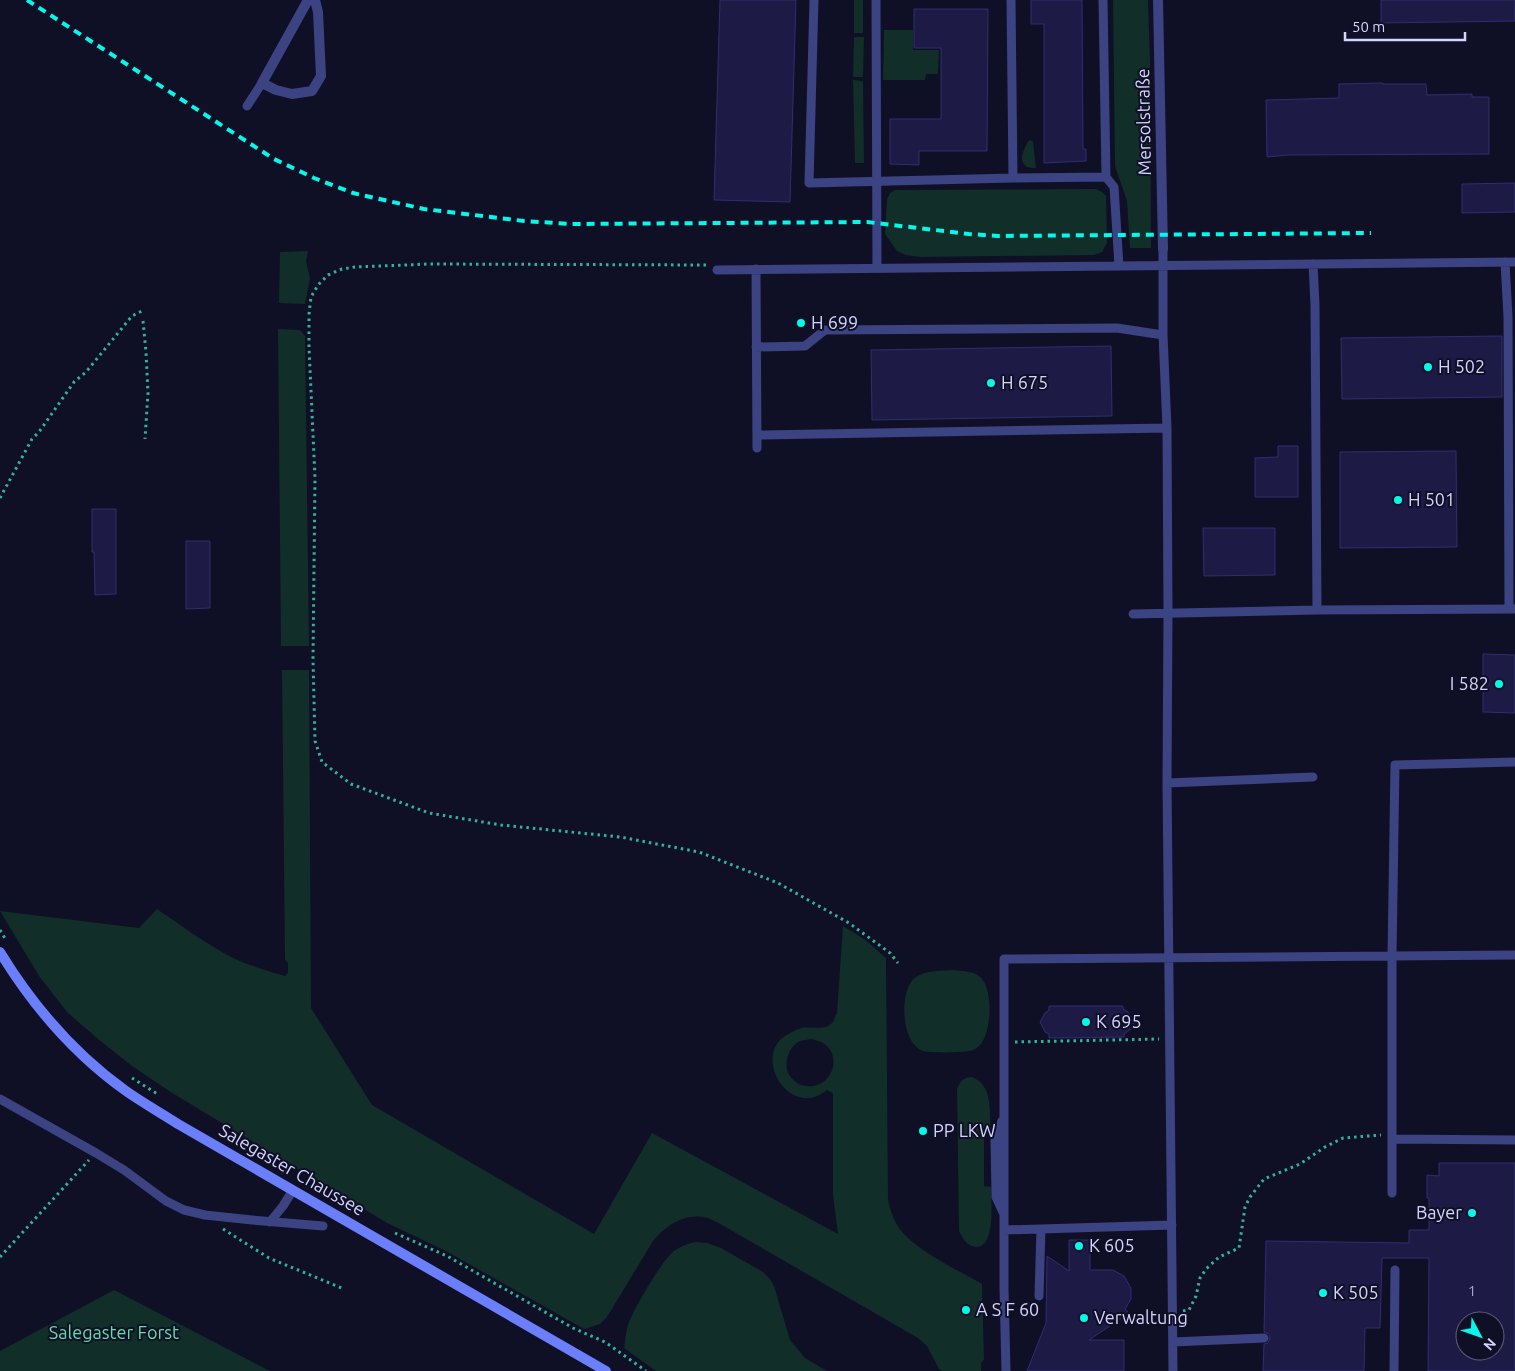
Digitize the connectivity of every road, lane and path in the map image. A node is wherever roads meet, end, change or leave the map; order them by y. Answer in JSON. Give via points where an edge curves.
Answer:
{"nodes":[{"id":1,"x":308,"y":0,"type":"edge"},
{"id":2,"x":316,"y":0,"type":"edge"},
{"id":3,"x":814,"y":0,"type":"edge"},
{"id":4,"x":876,"y":0,"type":"edge"},
{"id":5,"x":1011,"y":0,"type":"edge"},
{"id":6,"x":1104,"y":0,"type":"edge"},
{"id":7,"x":1158,"y":0,"type":"edge"},
{"id":8,"x":262,"y":83,"type":"junction"},
{"id":9,"x":247,"y":106,"type":"dead end"},
{"id":10,"x":1106,"y":177,"type":"junction"},
{"id":11,"x":1013,"y":178,"type":"junction"},
{"id":12,"x":877,"y":181,"type":"junction"},
{"id":13,"x":1163,"y":246,"type":"joint"},
{"id":14,"x":1505,"y":262,"type":"junction"},
{"id":15,"x":1515,"y":262,"type":"edge"},
{"id":16,"x":1313,"y":264,"type":"junction"},
{"id":17,"x":1118,"y":266,"type":"junction"},
{"id":18,"x":1162,"y":266,"type":"junction"},
{"id":19,"x":877,"y":268,"type":"junction"},
{"id":20,"x":756,"y":269,"type":"junction"},
{"id":21,"x":717,"y":270,"type":"joint"},
{"id":22,"x":142,"y":311,"type":"dead end"},
{"id":23,"x":143,"y":321,"type":"dead end"},
{"id":24,"x":1163,"y":336,"type":"junction"},
{"id":25,"x":756,"y":347,"type":"junction"},
{"id":26,"x":1166,"y":428,"type":"junction"},
{"id":27,"x":757,"y":435,"type":"junction"},
{"id":28,"x":145,"y":439,"type":"dead end"},
{"id":29,"x":757,"y":448,"type":"dead end"},
{"id":30,"x":0,"y":498,"type":"edge"},
{"id":31,"x":1512,"y":609,"type":"edge"},
{"id":32,"x":1318,"y":610,"type":"junction"},
{"id":33,"x":1168,"y":613,"type":"junction"},
{"id":34,"x":1133,"y":614,"type":"dead end"},
{"id":35,"x":1515,"y":762,"type":"edge"},
{"id":36,"x":1313,"y":777,"type":"dead end"},
{"id":37,"x":1167,"y":783,"type":"junction"},
{"id":38,"x":0,"y":930,"type":"edge"},
{"id":39,"x":9,"y":946,"type":"dead end"},
{"id":40,"x":0,"y":952,"type":"edge"},
{"id":41,"x":1515,"y":955,"type":"edge"},
{"id":42,"x":1392,"y":956,"type":"junction"},
{"id":43,"x":1168,"y":958,"type":"junction"},
{"id":44,"x":898,"y":964,"type":"dead end"},
{"id":45,"x":1169,"y":1039,"type":"junction"},
{"id":46,"x":1004,"y":1042,"type":"junction"},
{"id":47,"x":131,"y":1077,"type":"dead end"},
{"id":48,"x":163,"y":1098,"type":"dead end"},
{"id":49,"x":0,"y":1099,"type":"edge"},
{"id":50,"x":1004,"y":1113,"type":"junction"},
{"id":51,"x":1392,"y":1137,"type":"junction"},
{"id":52,"x":1515,"y":1140,"type":"edge"},
{"id":53,"x":96,"y":1152,"type":"junction"},
{"id":54,"x":293,"y":1190,"type":"junction"},
{"id":55,"x":1392,"y":1193,"type":"dead end"},
{"id":56,"x":205,"y":1215,"type":"junction"},
{"id":57,"x":1005,"y":1215,"type":"junction"},
{"id":58,"x":270,"y":1222,"type":"junction"},
{"id":59,"x":1172,"y":1225,"type":"junction"},
{"id":60,"x":323,"y":1226,"type":"dead end"},
{"id":61,"x":1041,"y":1229,"type":"junction"},
{"id":62,"x":1004,"y":1230,"type":"junction"},
{"id":63,"x":392,"y":1231,"type":"dead end"},
{"id":64,"x":0,"y":1257,"type":"edge"},
{"id":65,"x":1395,"y":1270,"type":"dead end"},
{"id":66,"x":344,"y":1289,"type":"dead end"},
{"id":67,"x":1039,"y":1296,"type":"dead end"},
{"id":68,"x":1173,"y":1314,"type":"junction"},
{"id":69,"x":1264,"y":1338,"type":"dead end"},
{"id":70,"x":1173,"y":1342,"type":"junction"},
{"id":71,"x":606,"y":1371,"type":"edge"},
{"id":72,"x":646,"y":1371,"type":"edge"},
{"id":73,"x":1006,"y":1371,"type":"edge"},
{"id":74,"x":1173,"y":1371,"type":"edge"},
{"id":75,"x":1394,"y":1371,"type":"edge"}],
"edges":[{"from":1,"to":8,"type":"street"},
{"from":2,"to":8,"type":"street","via":[[321,76],[312,91],[292,94]]},
{"from":3,"to":12,"type":"lane","via":[[809,183]]},
{"from":4,"to":12,"type":"lane"},
{"from":5,"to":11,"type":"lane"},
{"from":6,"to":10,"type":"lane"},
{"from":7,"to":13,"type":"street","name":"Mersolstraße"},
{"from":8,"to":9,"type":"lane"},
{"from":10,"to":11,"type":"lane"},
{"from":10,"to":17,"type":"lane","via":[[1114,187]]},
{"from":11,"to":12,"type":"lane"},
{"from":12,"to":19,"type":"lane"},
{"from":13,"to":18,"type":"lane"},
{"from":14,"to":15,"type":"lane"},
{"from":14,"to":16,"type":"lane"},
{"from":14,"to":31,"type":"lane"},
{"from":16,"to":18,"type":"lane"},
{"from":16,"to":32,"type":"lane"},
{"from":17,"to":18,"type":"lane"},
{"from":17,"to":19,"type":"lane"},
{"from":18,"to":24,"type":"lane"},
{"from":19,"to":20,"type":"lane"},
{"from":20,"to":21,"type":"lane"},
{"from":20,"to":25,"type":"lane"},
{"from":21,"to":44,"type":"path","via":[[716,265],[374,266],[342,269],[328,275],[318,285],[311,297],[309,314],[315,478],[313,660],[316,741],[322,762],[351,784],[429,813],[501,825],[620,837],[699,852],[778,883],[849,923],[890,953]]},
{"from":22,"to":30,"type":"path","via":[[132,316],[74,382],[32,439]]},
{"from":23,"to":28,"type":"path","via":[[148,394]]},
{"from":24,"to":25,"type":"lane","via":[[1117,328],[825,330],[805,346]]},
{"from":24,"to":26,"type":"lane"},
{"from":25,"to":27,"type":"lane"},
{"from":26,"to":27,"type":"lane"},
{"from":26,"to":33,"type":"lane"},
{"from":27,"to":29,"type":"lane"},
{"from":31,"to":32,"type":"lane"},
{"from":32,"to":33,"type":"lane"},
{"from":33,"to":34,"type":"lane"},
{"from":33,"to":37,"type":"lane"},
{"from":35,"to":42,"type":"lane","via":[[1395,766]]},
{"from":36,"to":37,"type":"lane"},
{"from":37,"to":43,"type":"lane"},
{"from":38,"to":39,"type":"path"},
{"from":40,"to":54,"type":"main road","name":"Salegaster Chaussee","via":[[32,1000],[58,1031],[112,1080],[178,1124]]},
{"from":41,"to":42,"type":"lane"},
{"from":42,"to":43,"type":"lane"},
{"from":42,"to":51,"type":"lane"},
{"from":43,"to":45,"type":"lane"},
{"from":43,"to":46,"type":"lane","via":[[1004,959]]},
{"from":45,"to":46,"type":"path"},
{"from":45,"to":59,"type":"lane"},
{"from":46,"to":50,"type":"lane"},
{"from":47,"to":48,"type":"path"},
{"from":49,"to":53,"type":"lane"},
{"from":50,"to":57,"type":"lane"},
{"from":50,"to":57,"type":"lane","via":[[996,1140],[996,1197]]},
{"from":51,"to":52,"type":"lane"},
{"from":51,"to":55,"type":"lane"},
{"from":51,"to":68,"type":"path","via":[[1344,1138],[1300,1164],[1264,1179],[1245,1207],[1239,1248],[1206,1269],[1189,1310]]},
{"from":53,"to":56,"type":"lane","via":[[166,1201]]},
{"from":53,"to":64,"type":"path"},
{"from":54,"to":58,"type":"lane"},
{"from":54,"to":71,"type":"main road","name":"Salegaster Chaussee"},
{"from":56,"to":58,"type":"lane"},
{"from":56,"to":66,"type":"path","via":[[269,1258]]},
{"from":57,"to":62,"type":"lane"},
{"from":58,"to":60,"type":"lane"},
{"from":59,"to":61,"type":"lane"},
{"from":59,"to":68,"type":"lane"},
{"from":61,"to":62,"type":"lane"},
{"from":61,"to":67,"type":"lane"},
{"from":62,"to":73,"type":"lane"},
{"from":63,"to":72,"type":"path","via":[[447,1256],[573,1328],[605,1342]]},
{"from":65,"to":75,"type":"lane"},
{"from":68,"to":70,"type":"lane"},
{"from":69,"to":70,"type":"lane"},
{"from":70,"to":74,"type":"lane"}]}
